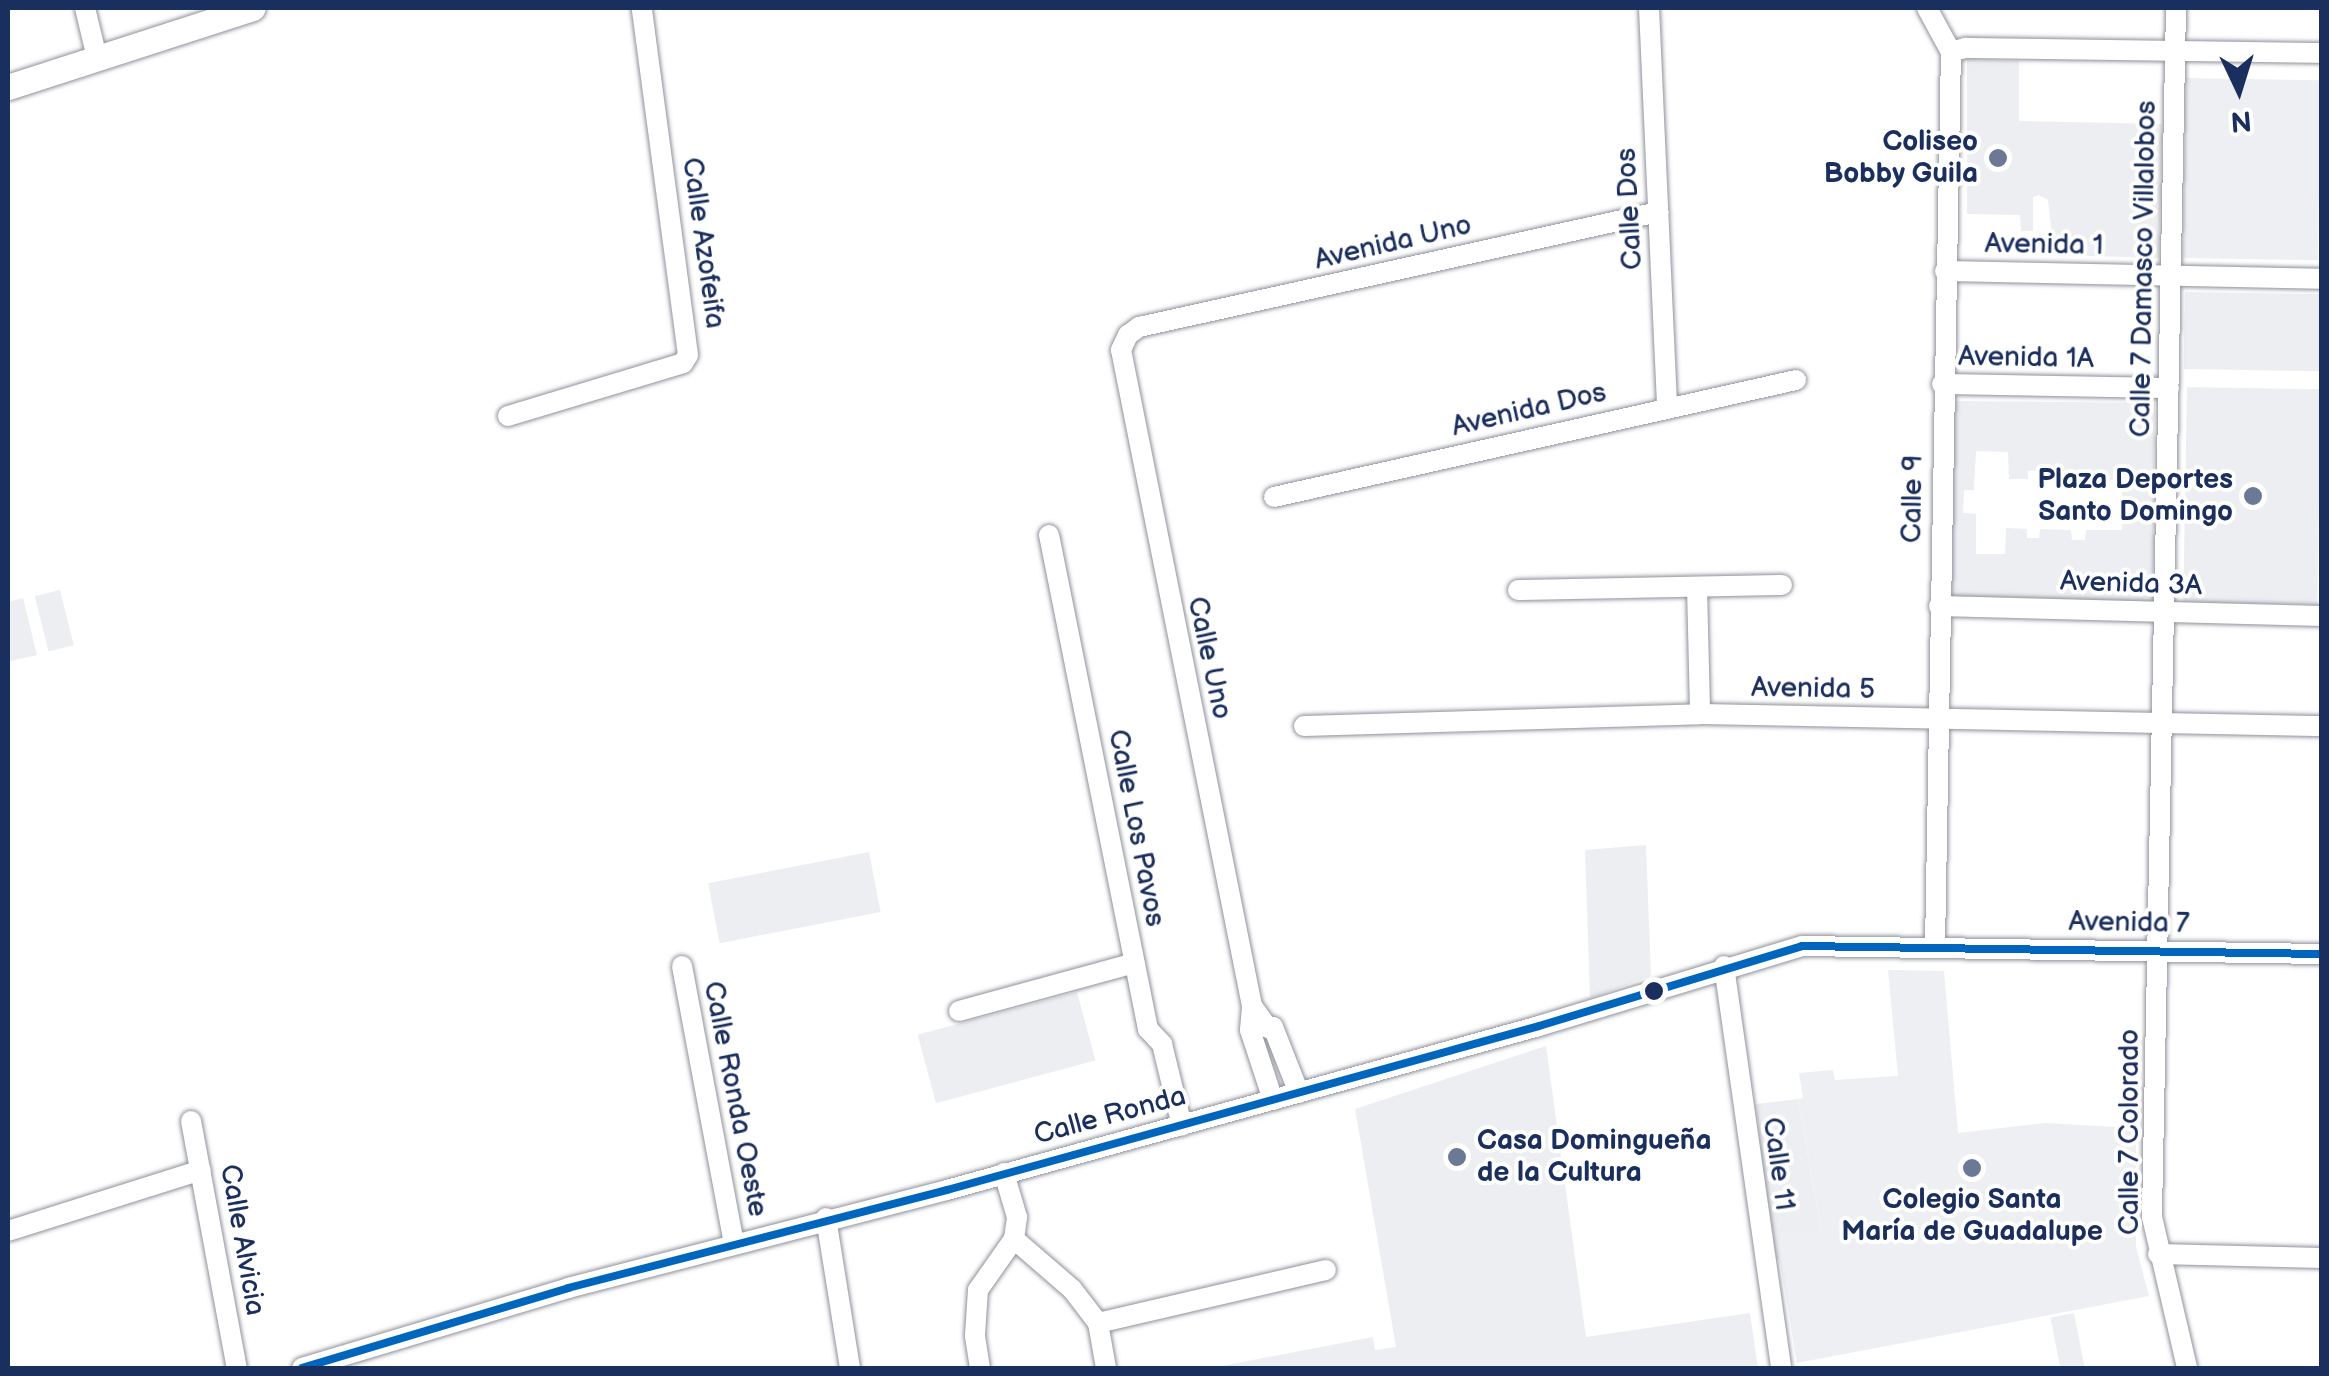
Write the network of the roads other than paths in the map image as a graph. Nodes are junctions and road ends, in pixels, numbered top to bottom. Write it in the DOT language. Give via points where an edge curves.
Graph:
graph roads {
  1 [pos="86,8"];
  2 [pos="252,8"];
  3 [pos="642,8"];
  4 [pos="1649,8"];
  5 [pos="1927,8"];
  6 [pos="2176,8"];
  7 [pos="2175,50"];
  8 [pos="1952,52"];
  9 [pos="2322,52"];
  10 [pos="97,58"];
  11 [pos="8,87"];
  12 [pos="1658,212"];
  13 [pos="1945,270"];
  14 [pos="2170,276"];
  15 [pos="2322,279"];
  16 [pos="1140,327"];
  17 [pos="1796,380"];
  18 [pos="1942,384"];
  19 [pos="2169,388"];
  20 [pos="1667,407"];
  21 [pos="508,416"];
  22 [pos="1274,497"];
  23 [pos="1050,534"];
  24 [pos="1782,585"];
  25 [pos="1697,587"];
  26 [pos="1518,590"];
  27 [pos="1940,606"];
  28 [pos="2164,612"];
  29 [pos="2322,616"];
  30 [pos="1700,714"];
  31 [pos="1938,718"];
  32 [pos="2165,724"];
  33 [pos="1304,726"];
  34 [pos="2322,726"];
  35 [pos="1935,947"];
  36 [pos="2160,952"];
  37 [pos="2322,954"];
  38 [pos="1135,963"];
  39 [pos="682,966"];
  40 [pos="1724,966"];
  41 [pos="1252,1006"];
  42 [pos="959,1012"];
  43 [pos="1299,1092"];
  44 [pos="1273,1100"];
  45 [pos="191,1121"];
  46 [pos="1182,1126"];
  47 [pos="202,1170"];
  48 [pos="1004,1173"];
  49 [pos="826,1218"];
  50 [pos="8,1230"];
  51 [pos="1014,1239"];
  52 [pos="734,1243"];
  53 [pos="2158,1254"];
  54 [pos="2322,1258"];
  55 [pos="1326,1270"];
  56 [pos="1098,1323"];
  57 [pos="237,1368"];
  58 [pos="302,1368"];
  59 [pos="850,1368"];
  60 [pos="980,1368"];
  61 [pos="1106,1368"];
  62 [pos="1780,1368"];
  63 [pos="2187,1368"];
  1 -- 10 [label="street"];
  2 -- 10 [label="main road"];
  3 -- 21 [label="street, Calle Azofeifa" via="688,355 682,363"];
  4 -- 12 [label="street, Calle Dos"];
  5 -- 8 [label="street"];
  6 -- 7 [label="street, Calle 7 Damasco Villalobos"];
  7 -- 8 [label="street"];
  7 -- 9 [label="street"];
  7 -- 14 [label="street, Calle 7 Damasco Villalobos"];
  8 -- 13 [label="street, Calle 9"];
  10 -- 11 [label="main road"];
  12 -- 16 [label="street, Avenida Uno"];
  12 -- 20 [label="street, Calle Dos"];
  13 -- 14 [label="street, Avenida 1"];
  13 -- 18 [label="street, Calle 9"];
  14 -- 15 [label="street, Avenida 1"];
  14 -- 19 [label="street, Calle 7 Damasco Villalobos"];
  16 -- 41 [label="street, Calle Uno" via="1128,335 1120,362"];
  17 -- 20 [label="street, Avenida Dos"];
  18 -- 19 [label="street, Avenida 1A"];
  18 -- 27 [label="street, Calle 9"];
  19 -- 28 [label="street, Calle 7 Damasco Villalobos"];
  20 -- 22 [label="street, Avenida Dos"];
  23 -- 38 [label="street, Calle Los Pavos"];
  24 -- 25 [label="street"];
  25 -- 26 [label="street"];
  25 -- 30 [label="street"];
  27 -- 28 [label="street, Avenida 3A"];
  27 -- 31 [label="street, Calle 9"];
  28 -- 29 [label="street, Avenida 3A"];
  28 -- 32 [label="street, Calle 7 Damasco Villalobos"];
  30 -- 31 [label="street, Avenida 5"];
  30 -- 33 [label="street, Avenida 5"];
  31 -- 32 [label="street, Avenida 5"];
  31 -- 35 [label="street, Calle 9"];
  32 -- 34 [label="street, Avenida 5"];
  32 -- 36 [label="street, Calle 7 Damasco Villalobos"];
  35 -- 36 [label="street, Avenida 7"];
  35 -- 40 [label="street, Calle Ronda" via="1802,946"];
  36 -- 37 [label="street, Avenida 7"];
  36 -- 53 [label="street, Calle 7 Colorado" via="2151,1180"];
  38 -- 42 [label="street"];
  38 -- 46 [label="street, Calle Los Pavos" via="1148,1030 1162,1044"];
  39 -- 52 [label="street, Calle Ronda Oeste"];
  40 -- 43 [label="street, Calle Ronda"];
  40 -- 62 [label="street, Calle 11"];
  41 -- 43 [label="street, Calle Uno" via="1273,1027"];
  41 -- 44 [label="street, Calle Uno" via="1250,1030"];
  43 -- 44 [label="street, Calle Ronda"];
  44 -- 46 [label="street, Calle Ronda"];
  45 -- 47 [label="street, Calle Alvicia"];
  46 -- 48 [label="street, Calle Ronda"];
  47 -- 50 [label="street"];
  47 -- 57 [label="street, Calle Alvicia"];
  48 -- 49 [label="street, Calle Ronda"];
  48 -- 51 [label="street" via="1017,1217"];
  49 -- 52 [label="street, Calle Ronda"];
  49 -- 59 [label="street"];
  51 -- 56 [label="street" via="1072,1289"];
  51 -- 60 [label="street" via="978,1290"];
  52 -- 58 [label="street, Calle Ronda"];
  53 -- 54 [label="street"];
  53 -- 63 [label="street, Calle 7 Colorado"];
  55 -- 56 [label="street"];
  56 -- 61 [label="street"];
}
